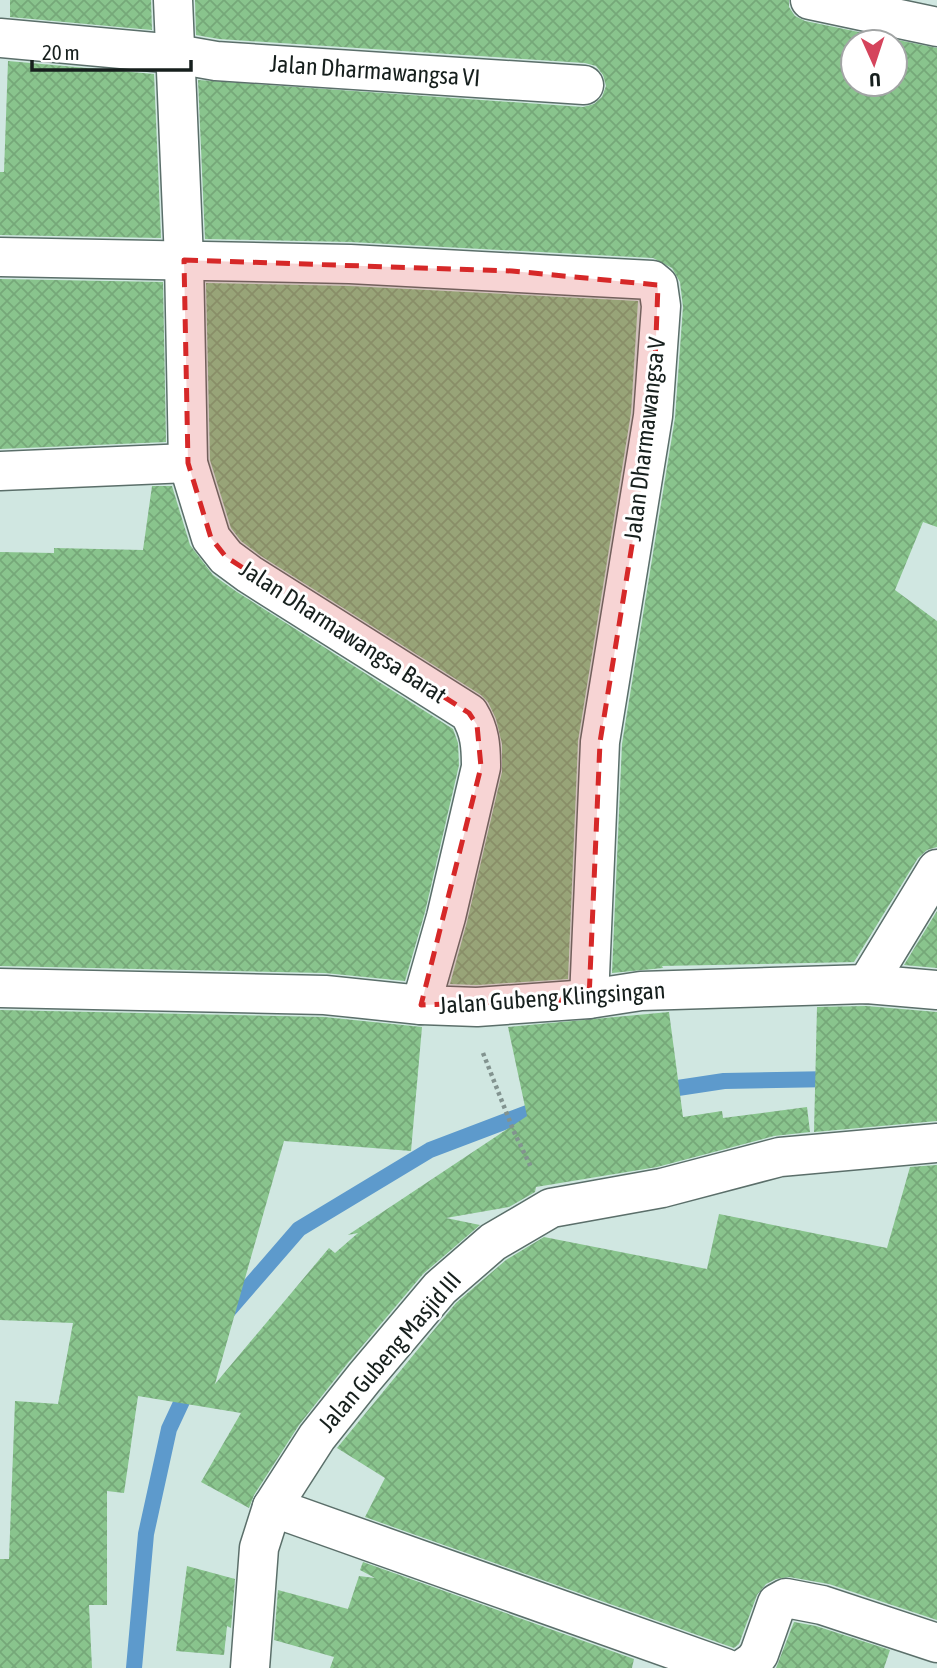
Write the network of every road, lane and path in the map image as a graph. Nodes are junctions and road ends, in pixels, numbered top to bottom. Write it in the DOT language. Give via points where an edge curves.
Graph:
graph roads {
  1 [pos="173,0"];
  2 [pos="810,0"];
  3 [pos="937,27"];
  4 [pos="0,38"];
  5 [pos="176,54"];
  6 [pos="584,85"];
  7 [pos="0,257"];
  8 [pos="184,260"];
  9 [pos="188,463"];
  10 [pos="0,471"];
  11 [pos="937,869"];
  12 [pos="867,984"];
  13 [pos="0,988"];
  14 [pos="937,990"];
  15 [pos="589,999"];
  16 [pos="421,1005"];
  17 [pos="483,1059"];
  18 [pos="514,1132"];
  19 [pos="937,1143"];
  20 [pos="272,1507"];
  21 [pos="937,1643"];
  22 [pos="250,1668"];
  23 [pos="725,1668"];
  24 [pos="744,1668"];
  1 -- 5 [label="street, Jalan Dharmawangsa Barat"];
  2 -- 3 [label="street"];
  4 -- 5 [label="street, Jalan Dharmawangsa VI"];
  5 -- 6 [label="street, Jalan Dharmawangsa VI" via="216,61"];
  5 -- 8 [label="street, Jalan Dharmawangsa Barat"];
  7 -- 8 [label="street, Jalan Dharmawangsa V"];
  8 -- 9 [label="street, Jalan Dharmawangsa Barat"];
  8 -- 15 [label="street, Jalan Dharmawangsa V" via="512,271 658,285 661,306 653,416 600,742"];
  9 -- 10 [label="street"];
  9 -- 16 [label="street, Jalan Dharmawangsa Barat" via="211,538 226,557 469,713 477,725 481,767"];
  11 -- 12 [label="street"];
  12 -- 14 [label="street, Jalan Gubeng Klingsingan"];
  12 -- 15 [label="street, Jalan Gubeng Klingsingan" via="641,991"];
  13 -- 16 [label="street, Jalan Gubeng Klingsingan" via="325,995"];
  15 -- 16 [label="street, Jalan Gubeng Klingsingan" via="477,1007"];
  17 -- 18 [label="path"];
  19 -- 20 [label="street, Jalan Gubeng Masjid III" via="780,1157 662,1188 551,1208 493,1242 440,1288 317,1437"];
  20 -- 22 [label="street, Jalan Gubeng Masjid III" via="259,1548"];
  20 -- 23 [label="street"];
  21 -- 24 [label="street" via="822,1605 786,1598 777,1603 759,1654"];
}
